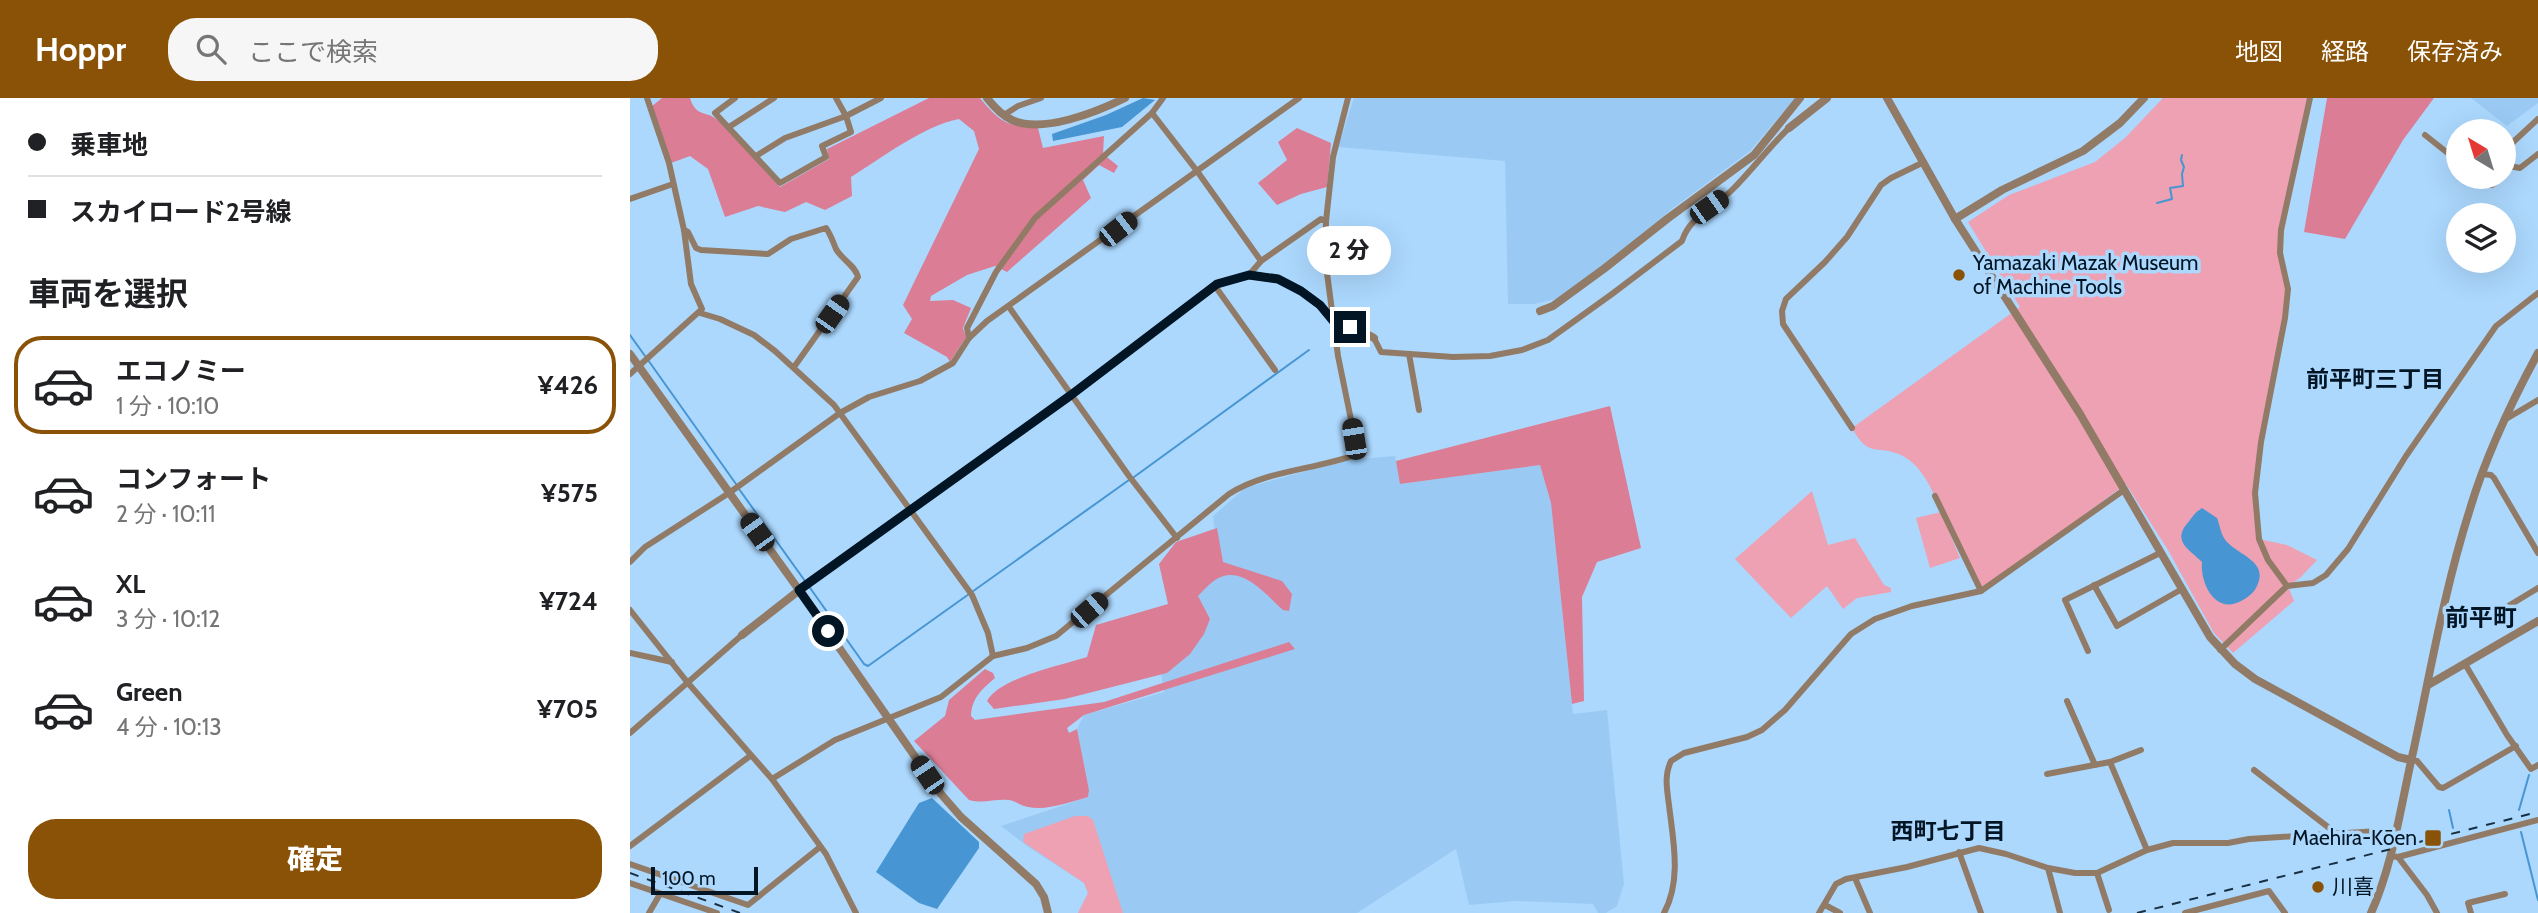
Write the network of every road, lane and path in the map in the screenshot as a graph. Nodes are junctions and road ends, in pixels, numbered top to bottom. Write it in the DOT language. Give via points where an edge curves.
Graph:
graph roads {
  1 [pos="647,98"];
  2 [pos="735,98"];
  3 [pos="774,98"];
  4 [pos="836,98"];
  5 [pos="881,98"];
  6 [pos="987,98"];
  7 [pos="1041,98"];
  8 [pos="1125,98"];
  9 [pos="1163,98"];
  10 [pos="1299,98"];
  11 [pos="1348,98"];
  12 [pos="1800,98"];
  13 [pos="1827,98"];
  14 [pos="1887,98"];
  15 [pos="2144,98"];
  16 [pos="2310,98"];
  17 [pos="1152,113"];
  18 [pos="1004,115"];
  19 [pos="846,116"];
  20 [pos="2538,119"];
  21 [pos="729,127"];
  22 [pos="1789,128"];
  23 [pos="2425,135"];
  24 [pos="2516,139"];
  25 [pos="2446,152"];
  26 [pos="2538,155"];
  27 [pos="756,156"];
  28 [pos="1923,162"];
  29 [pos="2516,168"];
  30 [pos="1197,171"];
  31 [pos="673,184"];
  32 [pos="630,200"];
  33 [pos="1955,219"];
  34 [pos="1326,221"];
  35 [pos="684,230"];
  36 [pos="1261,261"];
  37 [pos="1249,275"];
  38 [pos="1215,286"];
  39 [pos="2538,293"];
  40 [pos="1009,307"];
  41 [pos="1540,311"];
  42 [pos="699,313"];
  43 [pos="1334,322"];
  44 [pos="969,338"];
  45 [pos="1374,338"];
  46 [pos="2538,353"];
  47 [pos="630,354"];
  48 [pos="1409,354"];
  49 [pos="645,362"];
  50 [pos="794,367"];
  51 [pos="1275,370"];
  52 [pos="630,374"];
  53 [pos="1071,395"];
  54 [pos="2538,400"];
  55 [pos="1419,410"];
  56 [pos="840,413"];
  57 [pos="2504,420"];
  58 [pos="1852,428"];
  59 [pos="2482,474"];
  60 [pos="735,489"];
  61 [pos="2124,490"];
  62 [pos="1935,496"];
  63 [pos="910,509"];
  64 [pos="1177,538"];
  65 [pos="2160,553"];
  66 [pos="2538,553"];
  67 [pos="630,562"];
  68 [pos="2094,585"];
  69 [pos="805,586"];
  70 [pos="2287,586"];
  71 [pos="2538,588"];
  72 [pos="2182,589"];
  73 [pos="1981,591"];
  74 [pos="630,610"];
  75 [pos="2500,611"];
  76 [pos="2538,621"];
  77 [pos="742,635"];
  78 [pos="2220,650"];
  79 [pos="2088,651"];
  80 [pos="630,653"];
  81 [pos="993,656"];
  82 [pos="672,662"];
  83 [pos="2465,664"];
  84 [pos="688,683"];
  85 [pos="2428,685"];
  86 [pos="2067,701"];
  87 [pos="888,718"];
  88 [pos="630,733"];
  89 [pos="2516,746"];
  90 [pos="2140,750"];
  91 [pos="750,756"];
  92 [pos="2411,760"];
  93 [pos="2110,762"];
  94 [pos="2095,765"];
  95 [pos="2538,765"];
  96 [pos="2254,770"];
  97 [pos="2047,774"];
  98 [pos="772,779"];
  99 [pos="2538,820"];
  100 [pos="2395,830"];
  101 [pos="2337,834"];
  102 [pos="630,846"];
  103 [pos="820,847"];
  104 [pos="2147,850"];
  105 [pos="1959,852"];
  106 [pos="2394,857"];
  107 [pos="630,864"];
  108 [pos="2048,868"];
  109 [pos="2097,873"];
  110 [pos="1855,878"];
  111 [pos="630,883"];
  112 [pos="660,894"];
  113 [pos="2505,894"];
  114 [pos="1825,905"];
  115 [pos="2109,910"];
  116 [pos="2282,912"];
  117 [pos="649,913"];
  118 [pos="717,913"];
  119 [pos="856,913"];
  120 [pos="1048,913"];
  121 [pos="1664,913"];
  122 [pos="1819,913"];
  123 [pos="1840,913"];
  124 [pos="1870,913"];
  125 [pos="1981,913"];
  126 [pos="2060,913"];
  127 [pos="2185,913"];
  128 [pos="2371,913"];
  129 [pos="2437,913"];
  130 [pos="2471,913"];
  1 -- 31 [label="street"];
  2 -- 21 [label="street" via="715,113"];
  3 -- 21 [label="street"];
  4 -- 19 [label="street"];
  5 -- 19 [label="street"];
  6 -- 18 [label="street"];
  7 -- 18 [label="street"];
  8 -- 18 [label="street" via="1046,124"];
  9 -- 17 [label="street"];
  10 -- 30 [label="street"];
  11 -- 34 [label="street" via="1333,157"];
  12 -- 41 [label="street" via="1754,155 1595,276"];
  13 -- 22 [label="street"];
  14 -- 28 [label="street"];
  15 -- 33 [label="street" via="2083,151 2002,190"];
  16 -- 70 [label="street" via="2281,230 2280,253 2288,289 2255,493 2259,539"];
  17 -- 30 [label="street"];
  17 -- 44 [label="street" via="1035,218 996,272 967,328"];
  19 -- 27 [label="street" via="785,138"];
  19 -- 27 [label="street" via="851,132 822,146 826,157 780,183"];
  20 -- 24 [label="street"];
  21 -- 27 [label="street"];
  22 -- 48 [label="street" via="1682,240 1548,340 1490,356"];
  23 -- 25 [label="street"];
  26 -- 29 [label="street"];
  28 -- 33 [label="street"];
  28 -- 58 [label="street" via="1881,185 1832,254 1786,299 1782,312 1783,324"];
  30 -- 36 [label="street"];
  30 -- 40 [label="street"];
  31 -- 32 [label="street"];
  31 -- 35 [label="street"];
  33 -- 61 [label="street" via="2044,354"];
  34 -- 36 [label="street" via="1321,219"];
  34 -- 43 [label="street" via="1325,258"];
  35 -- 42 [label="street" via="691,284 702,309"];
  35 -- 50 [label="street" via="701,250 768,254 791,239 826,228 858,277"];
  36 -- 37 [label="street"];
  37 -- 38 [label="street"];
  37 -- 43 [label="street" via="1278,279 1301,291"];
  38 -- 51 [label="street"];
  38 -- 53 [label="street"];
  39 -- 70 [label="street" via="2496,326 2348,549 2326,575 2313,583"];
  40 -- 44 [label="street"];
  40 -- 53 [label="street"];
  42 -- 49 [label="street"];
  42 -- 50 [label="street" via="754,335"];
  43 -- 45 [label="street"];
  43 -- 64 [label="street" via="1357,454 1245,484"];
  44 -- 56 [label="street" via="953,363 942,370"];
  45 -- 48 [label="street" via="1381,352"];
  46 -- 57 [label="street"];
  47 -- 49 [label="street"];
  48 -- 55 [label="street"];
  49 -- 52 [label="street"];
  49 -- 60 [label="street"];
  50 -- 56 [label="street"];
  53 -- 63 [label="street"];
  53 -- 64 [label="street"];
  54 -- 57 [label="street"];
  56 -- 60 [label="street"];
  56 -- 63 [label="street"];
  57 -- 59 [label="street"];
  59 -- 66 [label="street" via="2494,478"];
  59 -- 85 [label="street" via="2452,569"];
  60 -- 67 [label="street" via="645,547"];
  60 -- 69 [label="street"];
  61 -- 65 [label="street"];
  61 -- 73 [label="street"];
  62 -- 73 [label="street"];
  63 -- 69 [label="street"];
  63 -- 81 [label="street" via="971,593"];
  64 -- 81 [label="street" via="1056,636"];
  65 -- 68 [label="street"];
  65 -- 72 [label="street"];
  68 -- 72 [label="street" via="2117,626"];
  68 -- 79 [label="street" via="2065,602"];
  69 -- 77 [label="street"];
  69 -- 87 [label="street"];
  70 -- 78 [label="street"];
  71 -- 75 [label="street"];
  72 -- 78 [label="street"];
  73 -- 121 [label="street" via="1912,606 1862,625 1762,730 1671,761 1666,780 1675,870"];
  74 -- 82 [label="street"];
  76 -- 83 [label="street"];
  77 -- 84 [label="street"];
  78 -- 92 [label="street" via="2275,690"];
  80 -- 82 [label="street"];
  81 -- 87 [label="street" via="941,697"];
  82 -- 84 [label="street"];
  83 -- 85 [label="street"];
  83 -- 89 [label="street"];
  84 -- 88 [label="street"];
  84 -- 91 [label="street"];
  85 -- 92 [label="street"];
  86 -- 94 [label="street"];
  87 -- 98 [label="street" via="835,740"];
  87 -- 120 [label="street" via="961,817 1036,884"];
  89 -- 92 [label="street" via="2443,788"];
  89 -- 95 [label="street" via="2531,769"];
  90 -- 93 [label="street"];
  91 -- 98 [label="street"];
  91 -- 102 [label="street"];
  92 -- 100 [label="street"];
  93 -- 94 [label="street"];
  93 -- 104 [label="street"];
  94 -- 97 [label="street"];
  96 -- 101 [label="street"];
  98 -- 103 [label="street"];
  99 -- 106 [label="street"];
  100 -- 101 [label="street"];
  100 -- 106 [label="street"];
  101 -- 104 [label="street" via="2173,843"];
  103 -- 107 [label="street" via="748,905"];
  103 -- 119 [label="street"];
  104 -- 109 [label="street"];
  105 -- 108 [label="street" via="1979,849"];
  105 -- 110 [label="street"];
  105 -- 125 [label="street"];
  106 -- 128 [label="street"];
  106 -- 129 [label="street"];
  108 -- 109 [label="street"];
  108 -- 126 [label="street"];
  109 -- 115 [label="street"];
  110 -- 114 [label="street" via="1836,884"];
  110 -- 124 [label="street"];
  111 -- 112 [label="street"];
  112 -- 117 [label="street"];
  112 -- 118 [label="street"];
  113 -- 130 [label="street" via="2468,903"];
  114 -- 122 [label="street"];
  114 -- 123 [label="street"];
  116 -- 127 [label="street" via="2269,891"];
}
